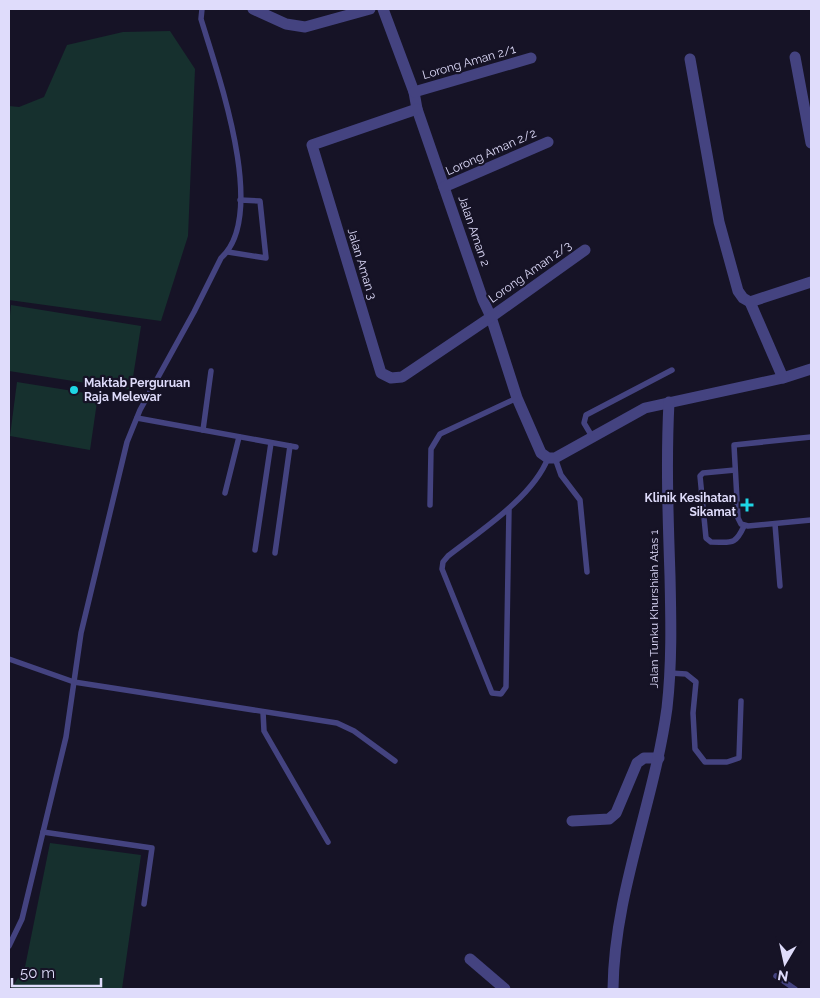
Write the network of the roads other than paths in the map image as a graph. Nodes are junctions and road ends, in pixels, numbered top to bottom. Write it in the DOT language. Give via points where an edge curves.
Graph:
graph roads {
  1 [pos="202,9"];
  2 [pos="253,9"];
  3 [pos="370,9"];
  4 [pos="383,9"];
  5 [pos="795,57"];
  6 [pos="531,58"];
  7 [pos="690,59"];
  8 [pos="414,92"];
  9 [pos="417,109"];
  10 [pos="548,142"];
  11 [pos="811,143"];
  12 [pos="444,187"];
  13 [pos="240,200"];
  14 [pos="585,250"];
  15 [pos="228,252"];
  16 [pos="811,282"];
  17 [pos="750,302"];
  18 [pos="491,317"];
  19 [pos="811,369"];
  20 [pos="672,370"];
  21 [pos="211,371"];
  22 [pos="783,378"];
  23 [pos="517,398"];
  24 [pos="669,402"];
  25 [pos="137,418"];
  26 [pos="203,430"];
  27 [pos="811,436"];
  28 [pos="239,437"];
  29 [pos="593,438"];
  30 [pos="271,443"];
  31 [pos="551,458"];
  32 [pos="735,470"];
  33 [pos="225,493"];
  34 [pos="430,505"];
  35 [pos="509,509"];
  36 [pos="811,520"];
  37 [pos="775,524"];
  38 [pos="744,526"];
  39 [pos="255,550"];
  40 [pos="275,553"];
  41 [pos="587,572"];
  42 [pos="780,586"];
  43 [pos="9,659"];
  44 [pos="670,673"];
  45 [pos="74,682"];
  46 [pos="741,701"];
  47 [pos="262,712"];
  48 [pos="659,758"];
  49 [pos="395,761"];
  50 [pos="572,821"];
  51 [pos="43,832"];
  52 [pos="328,842"];
  53 [pos="144,904"];
  54 [pos="9,946"];
  55 [pos="470,959"];
  56 [pos="776,976"];
  57 [pos="505,989"];
  58 [pos="613,989"];
  59 [pos="794,989"];
  1 -- 13 [label="lane" via="201,19 231,116 238,155"];
  2 -- 3 [label="street" via="286,24 305,27"];
  4 -- 8 [label="street, Jalan Aman 2"];
  5 -- 11 [label="street"];
  6 -- 8 [label="street, Lorong Aman 2/1"];
  7 -- 17 [label="street" via="719,222 738,291"];
  8 -- 9 [label="street, Jalan Aman 2"];
  9 -- 12 [label="street, Jalan Aman 2"];
  9 -- 18 [label="street, Jalan Aman 3" via="312,145 381,373 391,378 402,377"];
  10 -- 12 [label="street, Lorong Aman 2/2"];
  12 -- 18 [label="street, Jalan Aman 2"];
  13 -- 15 [label="lane" via="236,234"];
  13 -- 15 [label="lane" via="260,201 266,258"];
  14 -- 18 [label="street, Lorong Aman 2/3"];
  15 -- 25 [label="lane" via="221,258"];
  16 -- 17 [label="street"];
  17 -- 22 [label="street"];
  18 -- 23 [label="street, Jalan Aman 2"];
  19 -- 22 [label="street"];
  20 -- 29 [label="lane" via="586,415 584,422"];
  21 -- 26 [label="lane"];
  22 -- 24 [label="street"];
  23 -- 31 [label="street, Jalan Aman 2" via="541,452"];
  23 -- 34 [label="lane" via="440,434 431,448"];
  24 -- 29 [label="street" via="645,408"];
  24 -- 44 [label="street, Jalan Tunku Khurshiah Atas 1" via="666,452"];
  25 -- 26 [label="lane"];
  25 -- 45 [label="lane" via="127,442 98,560 81,632"];
  26 -- 28 [label="lane"];
  27 -- 32 [label="lane" via="734,445"];
  28 -- 30 [label="lane"];
  28 -- 33 [label="lane"];
  29 -- 31 [label="street"];
  30 -- 39 [label="lane"];
  30 -- 40 [label="lane" via="293,446"];
  31 -- 35 [label="lane"];
  31 -- 41 [label="lane" via="580,500"];
  32 -- 38 [label="lane" via="738,518"];
  32 -- 38 [label="lane" via="700,476 706,538 711,542 734,541"];
  35 -- 35 [label="lane" via="448,556 442,569 492,693 501,694 506,687"];
  36 -- 37 [label="lane"];
  37 -- 38 [label="lane"];
  37 -- 42 [label="lane"];
  43 -- 45 [label="lane"];
  44 -- 46 [label="lane" via="686,674 696,682 693,714 695,749 705,762 727,762 739,758"];
  44 -- 48 [label="street, Jalan Tunku Khurshiah Atas 1"];
  45 -- 47 [label="lane"];
  45 -- 51 [label="lane" via="66,736"];
  47 -- 49 [label="lane" via="337,724 354,731"];
  47 -- 52 [label="lane" via="264,731"];
  48 -- 50 [label="street" via="644,758 637,763 614,817"];
  48 -- 58 [label="street, Jalan Tunku Khurshiah Atas 1" via="618,928"];
  51 -- 53 [label="lane" via="152,848"];
  51 -- 54 [label="lane" via="22,919"];
  55 -- 57 [label="street"];
  56 -- 59 [label="lane"];
}
